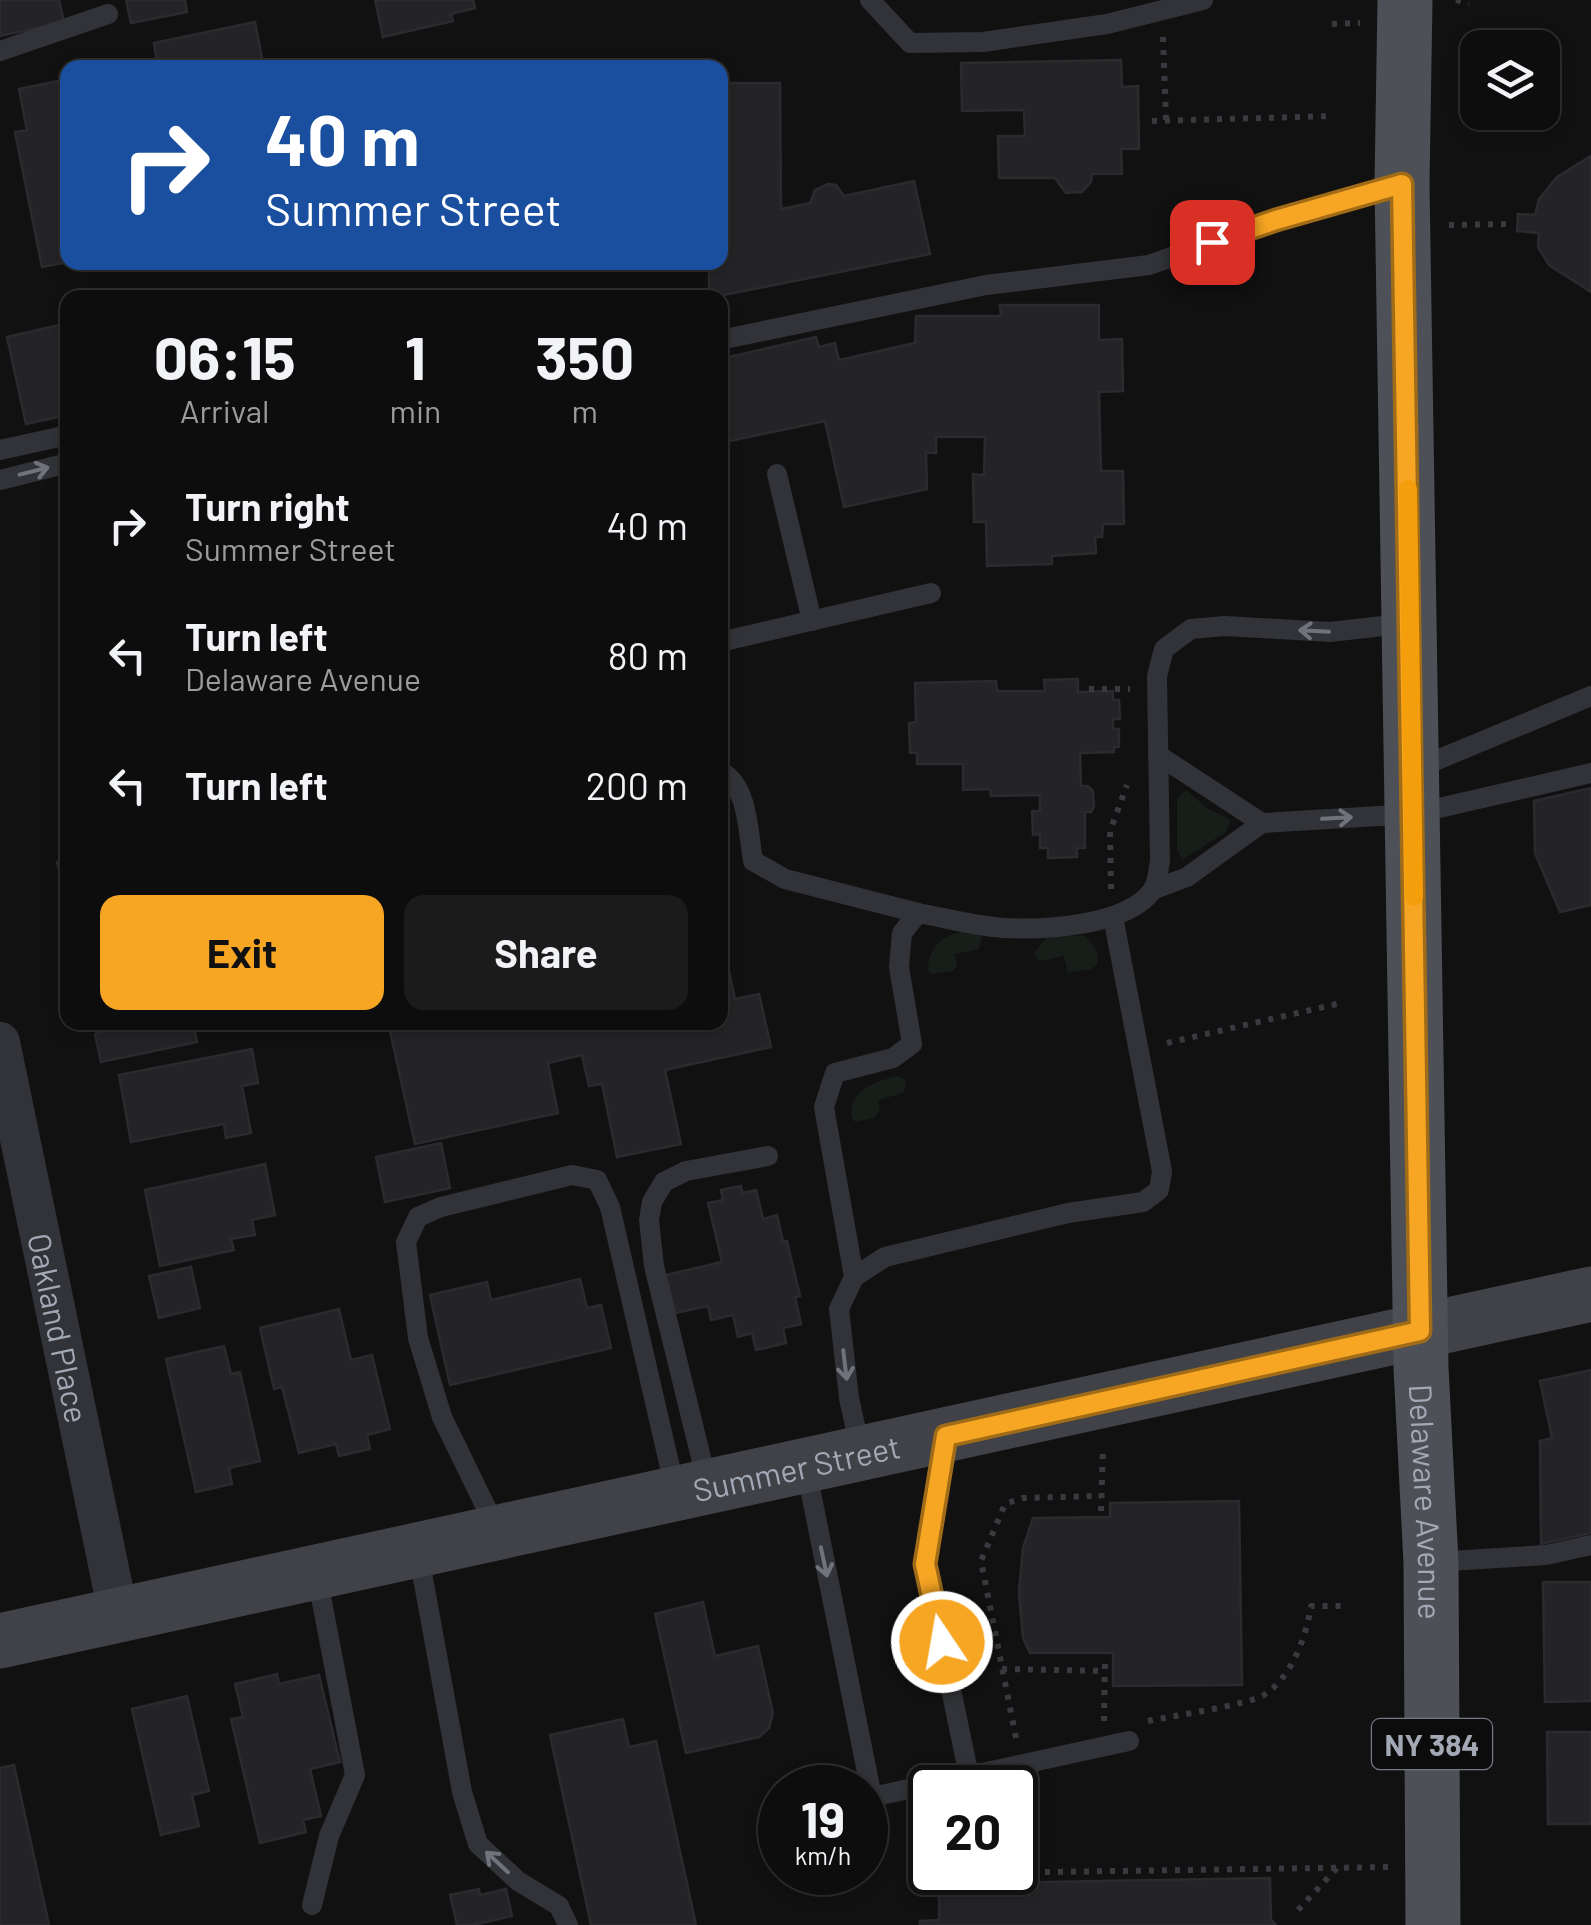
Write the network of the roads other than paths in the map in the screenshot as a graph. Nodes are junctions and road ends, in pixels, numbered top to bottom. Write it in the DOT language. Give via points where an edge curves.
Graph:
graph roads {
  1 [pos="870,0"];
  2 [pos="1203,0"];
  3 [pos="1383,12"];
  4 [pos="108,14"];
  5 [pos="0,51"];
  6 [pos="1402,184"];
  7 [pos="728,338"];
  8 [pos="60,437"];
  9 [pos="0,450"];
  10 [pos="60,464"];
  11 [pos="778,474"];
  12 [pos="0,480"];
  13 [pos="931,593"];
  14 [pos="812,621"];
  15 [pos="1411,623"];
  16 [pos="728,640"];
  17 [pos="1591,696"];
  18 [pos="1158,755"];
  19 [pos="1591,773"];
  20 [pos="728,777"];
  21 [pos="1412,792"];
  22 [pos="1262,823"];
  23 [pos="1154,889"];
  24 [pos="918,913"];
  25 [pos="1113,917"];
  26 [pos="0,1042"];
  27 [pos="768,1156"];
  28 [pos="854,1277"];
  29 [pos="1591,1294"];
  30 [pos="1420,1331"];
  31 [pos="946,1436"];
  32 [pos="862,1455"];
  33 [pos="806,1466"];
  34 [pos="692,1492"];
  35 [pos="498,1534"];
  36 [pos="1591,1545"];
  37 [pos="418,1551"];
  38 [pos="1431,1563"];
  39 [pos="317,1574"];
  40 [pos="119,1617"];
  41 [pos="0,1641"];
  42 [pos="1134,1732"];
  43 [pos="967,1765"];
  44 [pos="1010,1765"];
  45 [pos="908,1790"];
  46 [pos="312,1905"];
  47 [pos="568,1925"];
  48 [pos="1432,1925"];
  1 -- 2 [label="lane" via="910,43 1072,30"];
  3 -- 6 [label="main road, Delaware Avenue / NY 384"];
  4 -- 5 [label="lane"];
  6 -- 7 [label="lane" via="1149,265 986,285"];
  6 -- 15 [label="main road, Delaware Avenue / NY 384"];
  8 -- 9 [label="lane"];
  12 -- 10 [label="lane, one-way"];
  11 -- 14 [label="lane"];
  13 -- 14 [label="lane"];
  14 -- 16 [label="lane"];
  15 -- 18 [label="lane, one-way" via="1330,632 1191,629 1164,649 1157,676"];
  15 -- 21 [label="main road, Delaware Avenue / NY 384"];
  17 -- 21 [label="lane"];
  18 -- 22 [label="lane"];
  18 -- 23 [label="lane" via="1160,860"];
  19 -- 21 [label="lane"];
  20 -- 24 [label="lane" via="740,792 753,861 786,879"];
  22 -- 21 [label="lane, one-way"];
  21 -- 30 [label="main road, Delaware Avenue / NY 384"];
  22 -- 23 [label="lane" via="1188,877"];
  23 -- 25 [label="lane"];
  24 -- 25 [label="lane" via="1003,928"];
  24 -- 28 [label="lane" via="902,933 898,967 912,1044 893,1058 835,1073 824,1106"];
  25 -- 28 [label="lane" via="1162,1171 1159,1190 1143,1202 1068,1212 885,1257"];
  26 -- 40 [label="street, Oakland Place"];
  27 -- 34 [label="lane" via="686,1171 664,1182 652,1202 654,1266"];
  28 -- 32 [label="lane, one-way" via="839,1310"];
  29 -- 30 [label="street, Summer Street"];
  30 -- 31 [label="street, Summer Street"];
  30 -- 38 [label="main road, Delaware Avenue / NY 384"];
  31 -- 32 [label="street, Summer Street"];
  31 -- 43 [label="lane" via="925,1564"];
  32 -- 33 [label="street, Summer Street"];
  33 -- 34 [label="street, Summer Street"];
  33 -- 45 [label="lane, one-way" via="872,1798"];
  34 -- 35 [label="street, Summer Street"];
  34 -- 35 [label="lane" via="610,1206 597,1180 572,1174 429,1212 418,1217 406,1242 430,1384"];
  35 -- 37 [label="street, Summer Street"];
  36 -- 38 [label="lane"];
  37 -- 39 [label="street, Summer Street"];
  47 -- 37 [label="lane, one-way" via="559,1906 518,1881 478,1844 462,1792"];
  38 -- 48 [label="main road, Delaware Avenue / NY 384"];
  39 -- 40 [label="street, Summer Street"];
  39 -- 46 [label="lane" via="355,1775"];
  40 -- 41 [label="street, Summer Street"];
  42 -- 44 [label="lane"];
}
